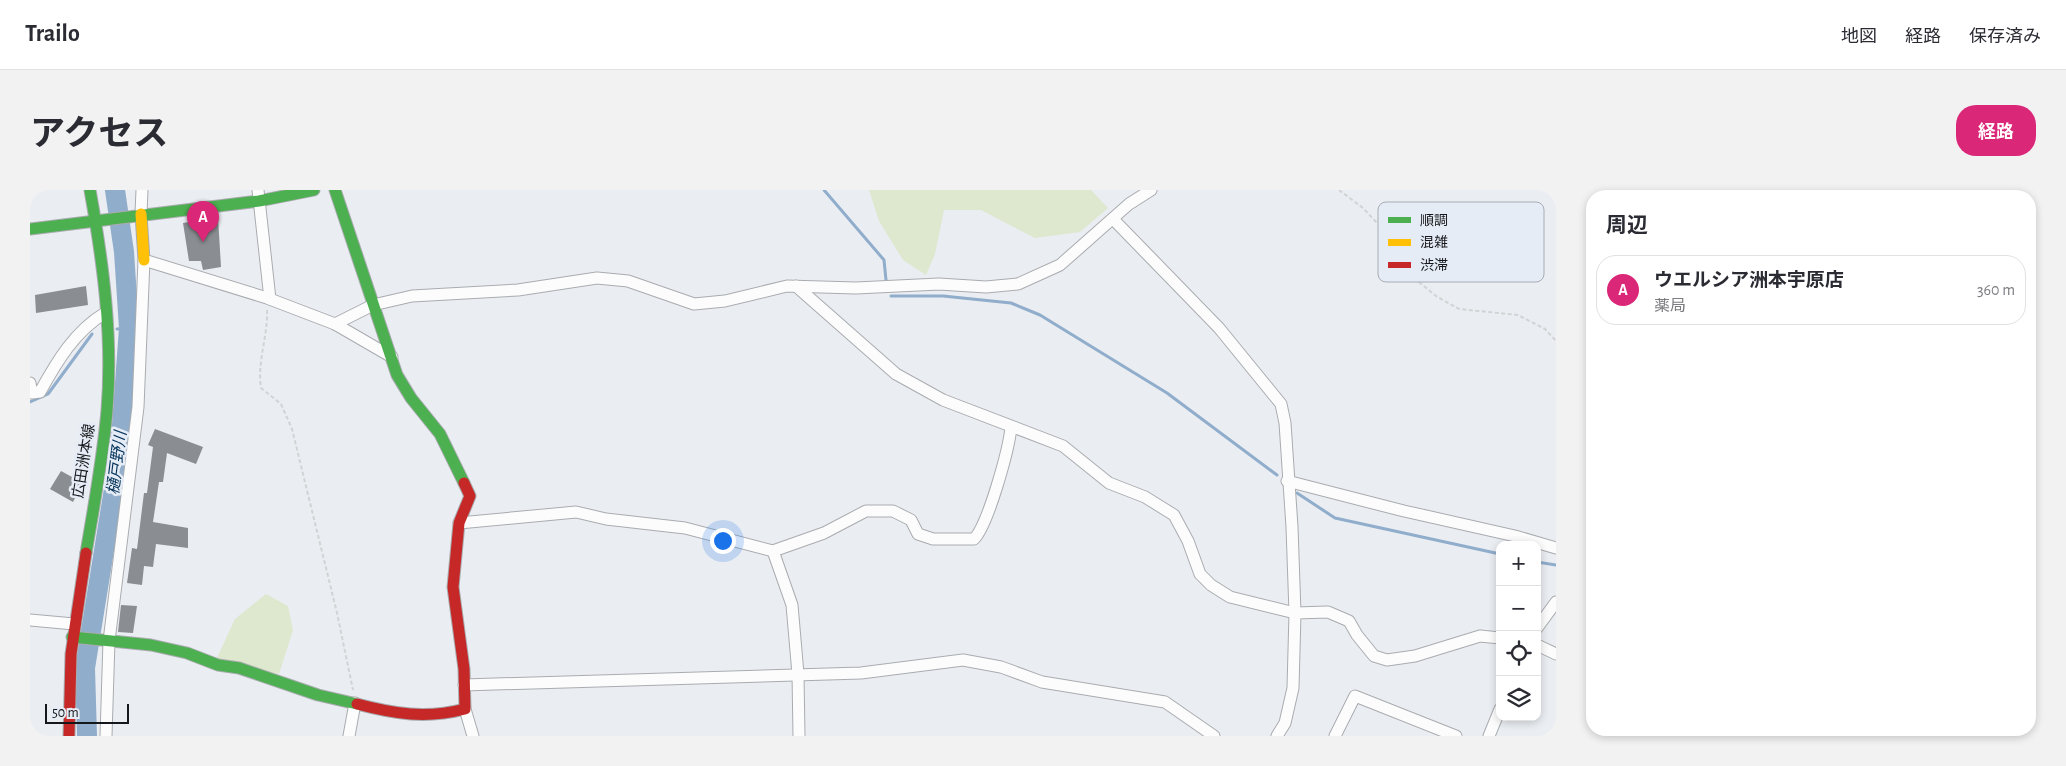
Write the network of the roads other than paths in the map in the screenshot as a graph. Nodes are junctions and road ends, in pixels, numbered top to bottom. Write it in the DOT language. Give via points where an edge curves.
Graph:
graph roads {
  1 [pos="90,190"];
  2 [pos="142,190"];
  3 [pos="314,190"];
  4 [pos="335,190"];
  5 [pos="1151,190"];
  6 [pos="259,196"];
  7 [pos="141,214"];
  8 [pos="1113,220"];
  9 [pos="96,221"];
  10 [pos="30,229"];
  11 [pos="144,260"];
  12 [pos="796,286"];
  13 [pos="268,298"];
  14 [pos="373,305"];
  15 [pos="105,313"];
  16 [pos="334,324"];
  17 [pos="392,357"];
  18 [pos="30,383"];
  19 [pos="1011,428"];
  20 [pos="1287,481"];
  21 [pos="459,523"];
  22 [pos="1556,548"];
  23 [pos="772,551"];
  24 [pos="1556,602"];
  25 [pos="1295,613"];
  26 [pos="30,620"];
  27 [pos="1541,623"];
  28 [pos="74,624"];
  29 [pos="76,638"];
  30 [pos="1496,638"];
  31 [pos="109,641"];
  32 [pos="1541,647"];
  33 [pos="1556,654"];
  34 [pos="798,674"];
  35 [pos="464,685"];
  36 [pos="355,703"];
  37 [pos="465,709"];
  38 [pos="1496,719"];
  39 [pos="69,736"];
  40 [pos="106,736"];
  41 [pos="349,736"];
  42 [pos="473,736"];
  43 [pos="799,736"];
  44 [pos="1214,736"];
  45 [pos="1277,736"];
  46 [pos="1335,736"];
  47 [pos="1456,736"];
  48 [pos="1489,736"];
  1 -- 9 [label="street, 広田洲本線"];
  2 -- 7 [label="street"];
  3 -- 6 [label="street"];
  4 -- 14 [label="street"];
  5 -- 8 [label="street" via="1129,204"];
  6 -- 7 [label="street"];
  6 -- 13 [label="street"];
  7 -- 9 [label="street"];
  7 -- 11 [label="street"];
  8 -- 12 [label="street" via="1060,265 1018,284 986,287 939,284 856,288"];
  8 -- 20 [label="street" via="1219,328 1281,404"];
  9 -- 10 [label="street"];
  9 -- 15 [label="street, 広田洲本線"];
  11 -- 13 [label="street"];
  11 -- 31 [label="street" via="138,407"];
  12 -- 14 [label="street" via="694,304 628,281 597,278 518,290 412,296"];
  12 -- 19 [label="street" via="896,374 943,400"];
  13 -- 16 [label="street"];
  14 -- 16 [label="street"];
  14 -- 17 [label="street"];
  15 -- 18 [label="street" via="74,339 40,392 32,393"];
  15 -- 28 [label="street, 広田洲本線" via="107,408"];
  16 -- 17 [label="street"];
  17 -- 21 [label="street" via="396,375 440,434 470,496"];
  19 -- 23 [label="street" via="1010,443 990,509 981,532 974,539 933,539 918,534 911,520 893,511 866,511 824,533"];
  19 -- 25 [label="street" via="1063,446 1109,483 1145,497 1174,514 1200,574 1211,585 1230,597"];
  20 -- 22 [label="street"];
  20 -- 25 [label="street"];
  21 -- 23 [label="street" via="576,512 606,519 685,528"];
  21 -- 35 [label="street" via="453,587"];
  23 -- 34 [label="street" via="792,605"];
  24 -- 27 [label="street"];
  25 -- 30 [label="street" via="1328,612 1349,621 1374,656 1387,660 1415,656 1480,636"];
  25 -- 45 [label="street" via="1293,688 1285,723"];
  26 -- 28 [label="street"];
  28 -- 29 [label="street, 広田洲本線"];
  29 -- 31 [label="street"];
  29 -- 39 [label="street, 広田洲本線" via="67,702"];
  31 -- 36 [label="street" via="187,653 318,695"];
  31 -- 40 [label="street"];
  32 -- 33 [label="street"];
  34 -- 35 [label="street"];
  34 -- 43 [label="street"];
  34 -- 44 [label="street" via="861,673 963,660 1002,667 1042,682 1165,702"];
  35 -- 37 [label="street"];
  36 -- 37 [label="street" via="396,714 442,715"];
  36 -- 41 [label="street"];
  37 -- 42 [label="street"];
  38 -- 48 [label="street"];
  46 -- 47 [label="street" via="1355,696"];
}
